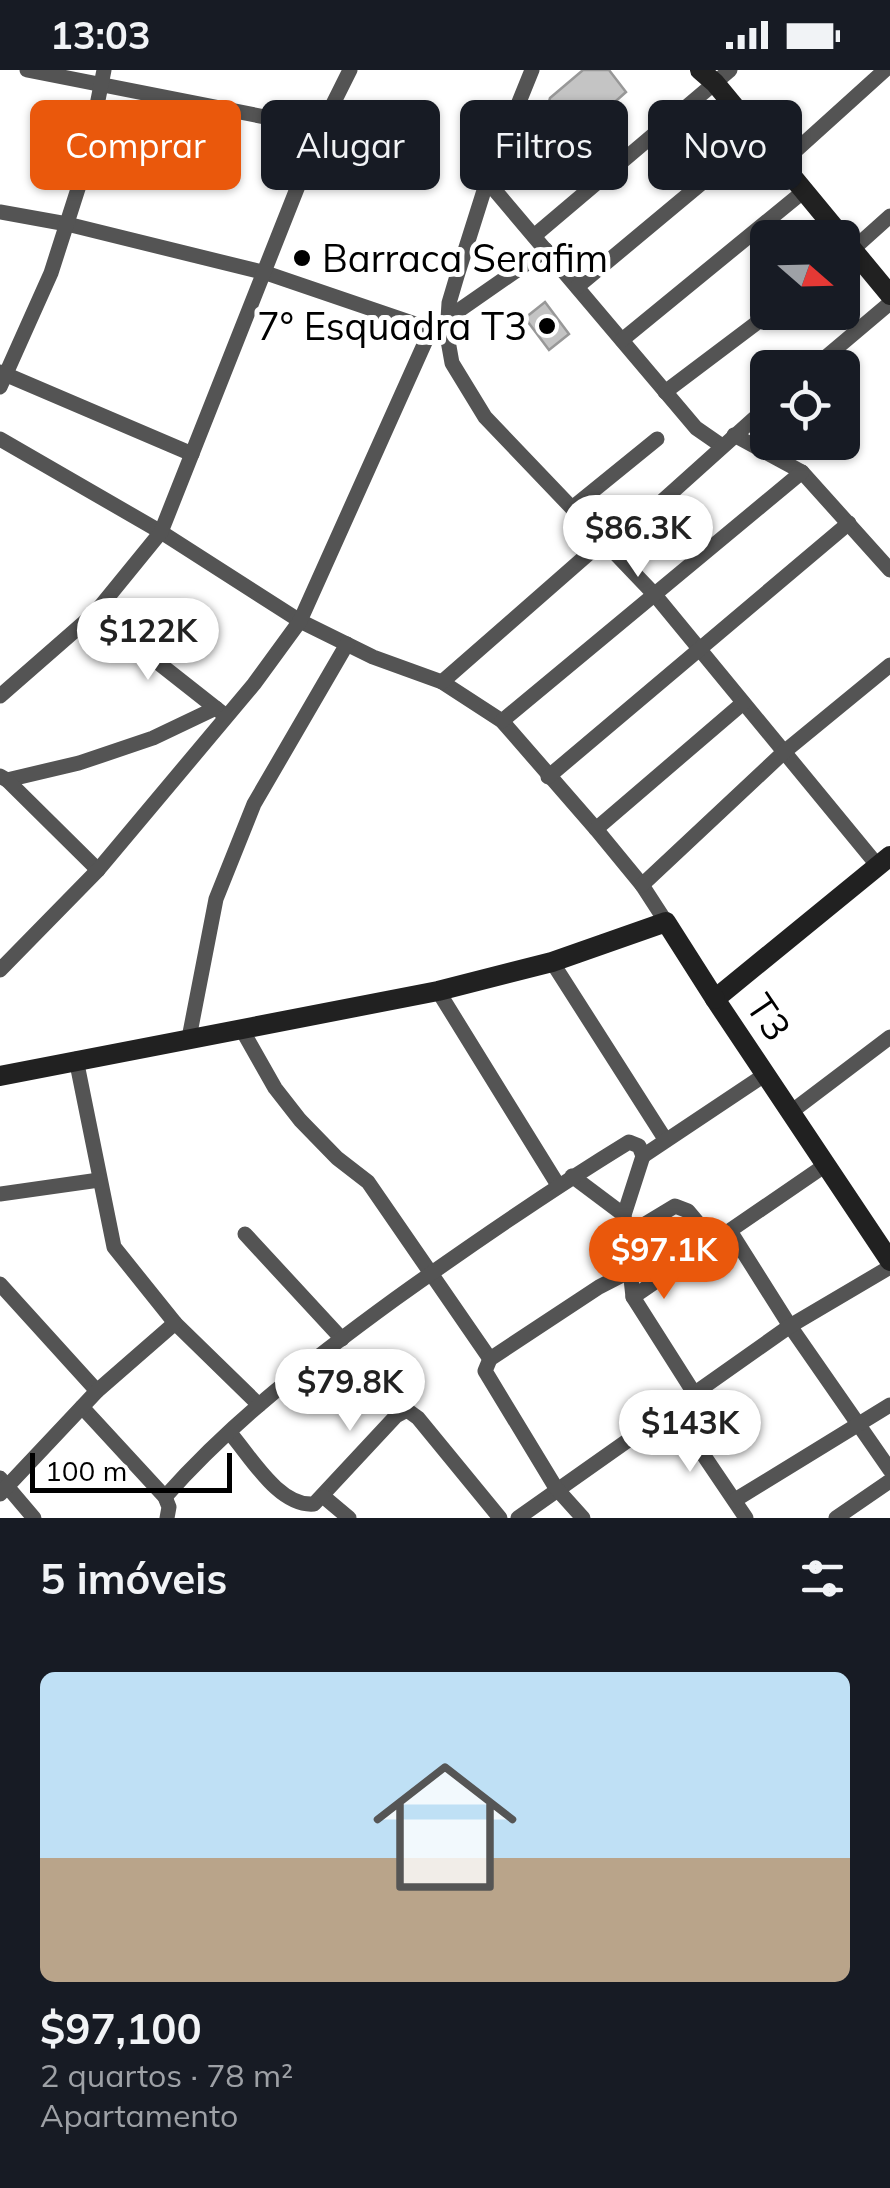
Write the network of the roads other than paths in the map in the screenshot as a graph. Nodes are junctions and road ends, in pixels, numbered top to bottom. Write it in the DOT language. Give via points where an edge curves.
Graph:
graph roads {
  1 [pos="27,70"];
  2 [pos="350,70"];
  3 [pos="532,70"];
  4 [pos="886,70"];
  5 [pos="715,74"];
  6 [pos="102,77"];
  7 [pos="335,100"];
  8 [pos="520,100"];
  9 [pos="733,100"];
  10 [pos="261,114"];
  11 [pos="802,145"];
  12 [pos="802,188"];
  13 [pos="297,190"];
  14 [pos="484,190"];
  15 [pos="495,190"];
  16 [pos="693,190"];
  17 [pos="804,191"];
  18 [pos="0,212"];
  19 [pos="890,216"];
  20 [pos="824,220"];
  21 [pos="67,224"];
  22 [pos="534,236"];
  23 [pos="860,243"];
  24 [pos="546,250"];
  25 [pos="860,267"];
  26 [pos="266,273"];
  27 [pos="577,288"];
  28 [pos="890,299"];
  29 [pos="448,326"];
  30 [pos="750,327"];
  31 [pos="430,329"];
  32 [pos="622,340"];
  33 [pos="833,350"];
  34 [pos="2,377"];
  35 [pos="665,392"];
  36 [pos="750,421"];
  37 [pos="0,439"];
  38 [pos="656,439"];
  39 [pos="728,440"];
  40 [pos="192,454"];
  41 [pos="802,472"];
  42 [pos="572,508"];
  43 [pos="850,523"];
  44 [pos="161,532"];
  45 [pos="606,544"];
  46 [pos="890,570"];
  47 [pos="654,595"];
  48 [pos="95,614"];
  49 [pos="300,621"];
  50 [pos="347,644"];
  51 [pos="700,650"];
  52 [pos="890,665"];
  53 [pos="442,682"];
  54 [pos="0,696"];
  55 [pos="743,703"];
  56 [pos="222,712"];
  57 [pos="502,721"];
  58 [pos="784,752"];
  59 [pos="548,777"];
  60 [pos="4,778"];
  61 [pos="596,829"];
  62 [pos="884,861"];
  63 [pos="98,870"];
  64 [pos="642,885"];
  65 [pos="666,922"];
  66 [pos="552,962"];
  67 [pos="0,970"];
  68 [pos="438,991"];
  69 [pos="716,1000"];
  70 [pos="241,1028"];
  71 [pos="190,1038"];
  72 [pos="890,1038"];
  73 [pos="76,1059"];
  74 [pos="766,1074"];
  75 [pos="0,1076"];
  76 [pos="791,1112"];
  77 [pos="665,1139"];
  78 [pos="643,1156"];
  79 [pos="827,1164"];
  80 [pos="99,1180"];
  81 [pos="565,1180"];
  82 [pos="0,1194"];
  83 [pos="624,1215"];
  84 [pos="730,1231"];
  85 [pos="882,1232"];
  86 [pos="245,1234"];
  87 [pos="626,1235"];
  88 [pos="714,1242"];
  89 [pos="890,1264"];
  90 [pos="630,1271"];
  91 [pos="431,1273"];
  92 [pos="0,1284"];
  93 [pos="634,1297"];
  94 [pos="175,1323"];
  95 [pos="790,1326"];
  96 [pos="342,1339"];
  97 [pos="490,1358"];
  98 [pos="97,1391"];
  99 [pos="694,1393"];
  100 [pos="890,1404"];
  101 [pos="259,1406"];
  102 [pos="82,1407"];
  103 [pos="671,1407"];
  104 [pos="859,1425"];
  105 [pos="230,1433"];
  106 [pos="890,1470"];
  107 [pos="890,1481"];
  108 [pos="3,1486"];
  109 [pos="556,1488"];
  110 [pos="165,1497"];
  111 [pos="324,1497"];
  112 [pos="735,1500"];
  113 [pos="345,1517"];
  114 [pos="34,1518"];
  115 [pos="167,1518"];
  116 [pos="500,1518"];
  117 [pos="518,1518"];
  118 [pos="582,1518"];
  119 [pos="746,1518"];
  120 [pos="836,1518"];
  1 -- 6 [label="street"];
  2 -- 7 [label="street"];
  3 -- 8 [label="street"];
  4 -- 11 [label="street"];
  5 -- 9 [label="street"];
  5 -- 22 [label="street"];
  6 -- 10 [label="street"];
  6 -- 21 [label="street"];
  12 -- 17 [label="street"];
  13 -- 26 [label="street"];
  14 -- 29 [label="street" via="456,276"];
  15 -- 22 [label="street"];
  16 -- 27 [label="street"];
  17 -- 20 [label="street"];
  17 -- 32 [label="street"];
  18 -- 21 [label="street"];
  19 -- 23 [label="street"];
  21 -- 26 [label="street"];
  21 -- 34 [label="street"];
  22 -- 24 [label="street"];
  24 -- 27 [label="street"];
  24 -- 29 [label="street"];
  25 -- 28 [label="street"];
  26 -- 31 [label="street"];
  26 -- 40 [label="street"];
  27 -- 32 [label="street"];
  28 -- 33 [label="street"];
  29 -- 31 [label="street"];
  29 -- 42 [label="street" via="452,363 485,417"];
  30 -- 35 [label="street"];
  31 -- 49 [label="street"];
  32 -- 35 [label="street"];
  34 -- 40 [label="street"];
  35 -- 39 [label="street" via="696,428"];
  36 -- 39 [label="street"];
  37 -- 44 [label="street"];
  38 -- 42 [label="street"];
  39 -- 41 [label="street"];
  39 -- 45 [label="street"];
  40 -- 44 [label="street"];
  41 -- 43 [label="street"];
  41 -- 47 [label="street"];
  42 -- 45 [label="street"];
  43 -- 46 [label="street"];
  43 -- 51 [label="street"];
  44 -- 48 [label="street"];
  44 -- 49 [label="street"];
  45 -- 47 [label="street"];
  45 -- 53 [label="street"];
  47 -- 51 [label="street"];
  47 -- 57 [label="street"];
  48 -- 54 [label="street"];
  48 -- 56 [label="street"];
  49 -- 50 [label="street"];
  49 -- 56 [label="street"];
  50 -- 53 [label="street"];
  50 -- 71 [label="street" via="254,804 216,900"];
  51 -- 55 [label="street"];
  51 -- 59 [label="street"];
  52 -- 58 [label="street"];
  53 -- 57 [label="street"];
  55 -- 58 [label="street"];
  55 -- 61 [label="street"];
  56 -- 60 [label="street" via="79,763"];
  56 -- 63 [label="street"];
  57 -- 59 [label="street"];
  58 -- 62 [label="street"];
  58 -- 64 [label="street"];
  59 -- 61 [label="street"];
  60 -- 63 [label="street"];
  61 -- 64 [label="street"];
  62 -- 69 [label="street, T3"];
  63 -- 67 [label="street"];
  64 -- 65 [label="street"];
  65 -- 66 [label="street"];
  65 -- 69 [label="street"];
  66 -- 68 [label="street"];
  66 -- 77 [label="street"];
  68 -- 70 [label="street"];
  68 -- 81 [label="street"];
  69 -- 74 [label="street, T3"];
  70 -- 71 [label="street"];
  70 -- 91 [label="street" via="292,1109 368,1182"];
  71 -- 73 [label="street"];
  72 -- 76 [label="street"];
  73 -- 75 [label="street"];
  73 -- 80 [label="street"];
  74 -- 76 [label="street, T3"];
  74 -- 77 [label="street"];
  76 -- 79 [label="street, T3"];
  77 -- 78 [label="street"];
  78 -- 81 [label="street" via="629,1142"];
  78 -- 83 [label="street"];
  79 -- 84 [label="street"];
  79 -- 85 [label="street, T3"];
  80 -- 82 [label="street"];
  80 -- 94 [label="street" via="114,1247"];
  81 -- 83 [label="street"];
  81 -- 91 [label="street"];
  83 -- 87 [label="street"];
  84 -- 88 [label="street"];
  84 -- 95 [label="street"];
  85 -- 89 [label="street, T3"];
  86 -- 96 [label="street"];
  87 -- 88 [label="street" via="676,1206"];
  87 -- 90 [label="street"];
  88 -- 93 [label="street"];
  89 -- 95 [label="street"];
  90 -- 93 [label="street"];
  90 -- 97 [label="street"];
  91 -- 96 [label="street"];
  91 -- 97 [label="street"];
  92 -- 98 [label="street"];
  93 -- 99 [label="street"];
  94 -- 98 [label="street"];
  94 -- 101 [label="street"];
  95 -- 99 [label="street"];
  95 -- 104 [label="street"];
  96 -- 101 [label="street"];
  97 -- 109 [label="street" via="486,1371"];
  98 -- 102 [label="street"];
  99 -- 103 [label="street"];
  100 -- 104 [label="street"];
  101 -- 105 [label="street"];
  102 -- 108 [label="street"];
  102 -- 110 [label="street"];
  103 -- 109 [label="street"];
  103 -- 112 [label="street"];
  104 -- 106 [label="street"];
  104 -- 112 [label="street"];
  105 -- 110 [label="street"];
  105 -- 111 [label="street" via="288,1498 302,1505"];
  107 -- 120 [label="street"];
  108 -- 114 [label="street"];
  109 -- 117 [label="street"];
  109 -- 118 [label="street"];
  110 -- 115 [label="street"];
  111 -- 113 [label="street"];
  111 -- 116 [label="street" via="407,1410"];
  112 -- 119 [label="street"];
}
